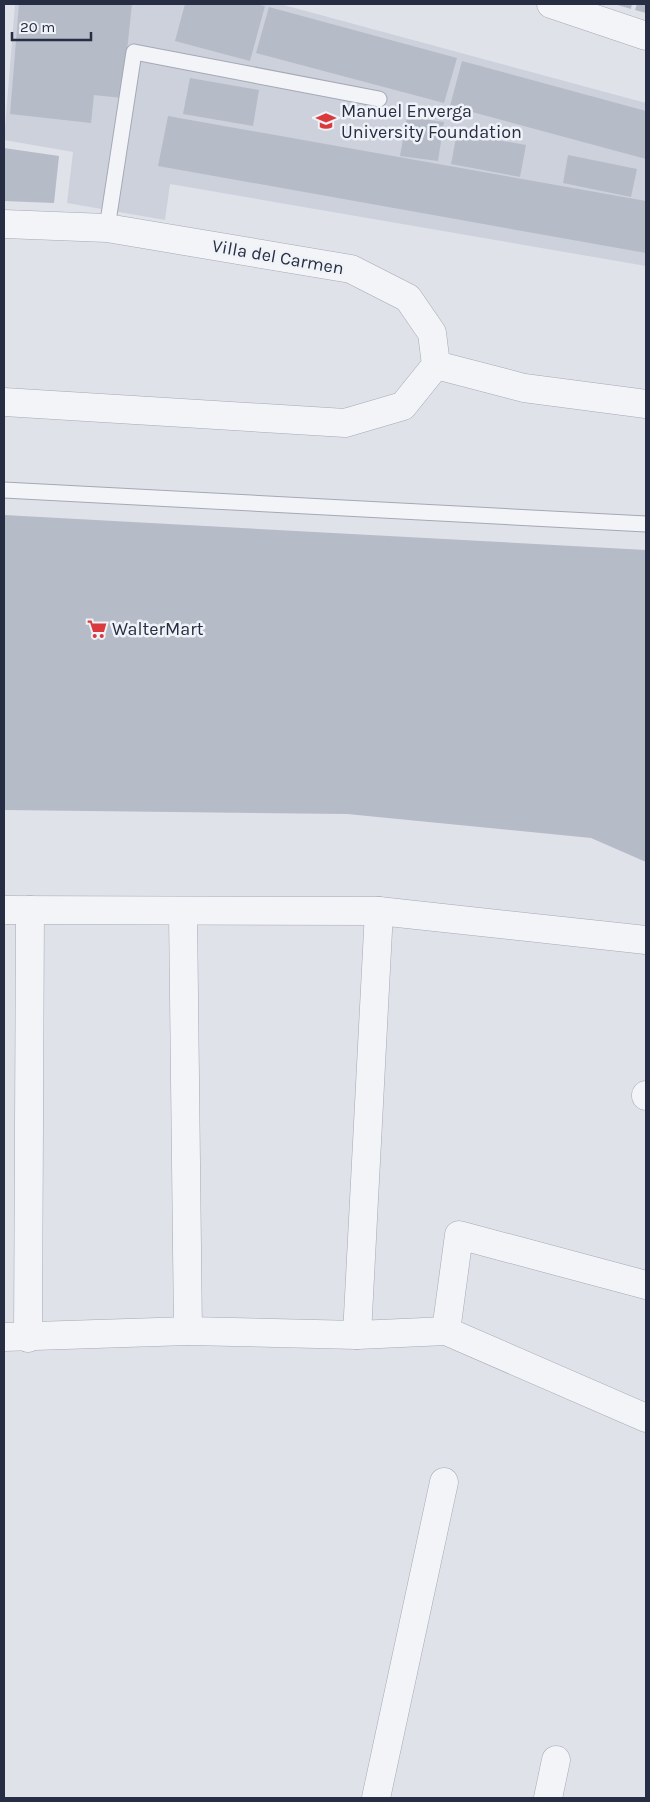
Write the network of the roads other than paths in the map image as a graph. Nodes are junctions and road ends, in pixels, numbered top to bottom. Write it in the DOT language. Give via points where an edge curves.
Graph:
graph roads {
  1 [pos="551,4"];
  2 [pos="646,36"];
  3 [pos="379,98"];
  4 [pos="4,224"];
  5 [pos="107,228"];
  6 [pos="436,365"];
  7 [pos="4,402"];
  8 [pos="646,404"];
  9 [pos="4,490"];
  10 [pos="646,524"];
  11 [pos="17,910"];
  12 [pos="379,911"];
  13 [pos="183,912"];
  14 [pos="646,940"];
  15 [pos="646,1285"];
  16 [pos="188,1331"];
  17 [pos="446,1331"];
  18 [pos="357,1335"];
  19 [pos="16,1338"];
  20 [pos="646,1418"];
  21 [pos="444,1482"];
  22 [pos="556,1760"];
  23 [pos="376,1798"];
  24 [pos="548,1798"];
  1 -- 2 [label="street"];
  3 -- 5 [label="lane" via="134,52"];
  4 -- 5 [label="street, Villa del Carmen"];
  5 -- 6 [label="street, Villa del Carmen" via="351,269 408,298 432,333"];
  6 -- 7 [label="street" via="403,406 345,424"];
  6 -- 8 [label="street" via="524,388"];
  9 -- 10 [label="lane"];
  11 -- 13 [label="street"];
  11 -- 19 [label="street"];
  12 -- 13 [label="street"];
  12 -- 14 [label="street"];
  12 -- 18 [label="street"];
  13 -- 16 [label="street"];
  15 -- 17 [label="street" via="459,1235"];
  16 -- 18 [label="street"];
  16 -- 19 [label="street"];
  17 -- 18 [label="street"];
  17 -- 20 [label="street"];
  21 -- 23 [label="street"];
  22 -- 24 [label="street"];
}
